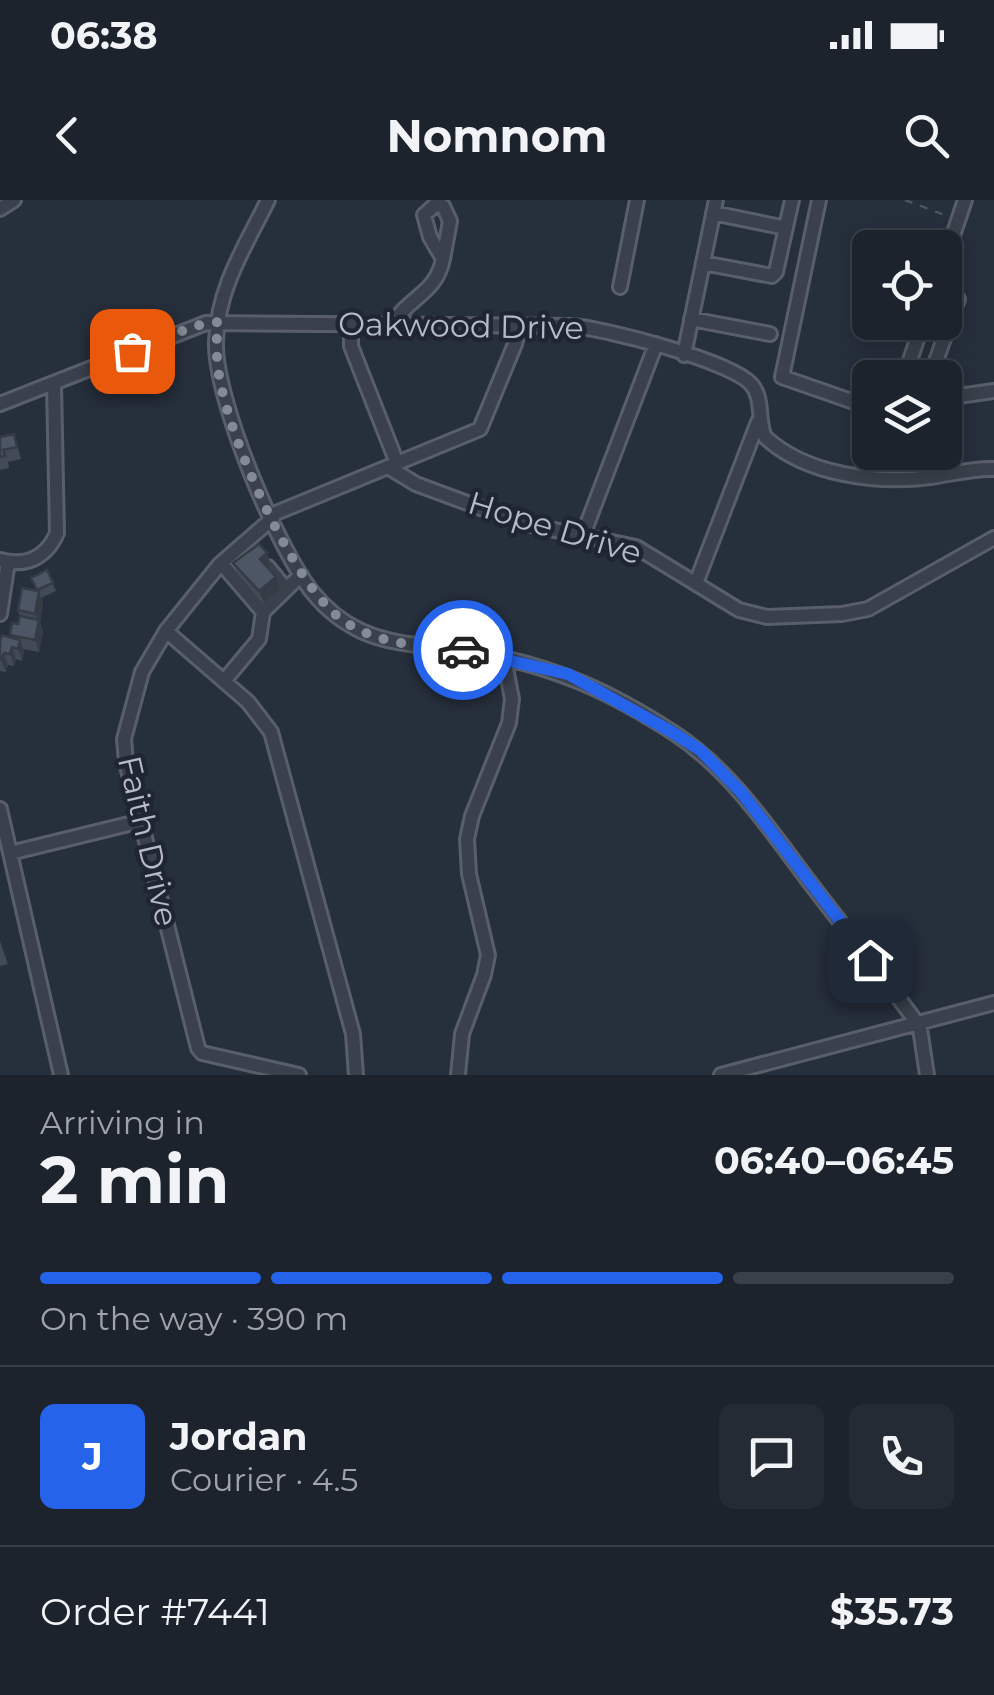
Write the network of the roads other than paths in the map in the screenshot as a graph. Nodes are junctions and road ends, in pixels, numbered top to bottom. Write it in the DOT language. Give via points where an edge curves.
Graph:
graph roads {
  1 [pos="14,200"];
  2 [pos="268,200"];
  3 [pos="636,200"];
  4 [pos="792,200"];
  5 [pos="819,200"];
  6 [pos="966,200"];
  7 [pos="715,207"];
  8 [pos="0,209"];
  9 [pos="786,228"];
  10 [pos="955,230"];
  11 [pos="444,259"];
  12 [pos="703,263"];
  13 [pos="620,286"];
  14 [pos="691,318"];
  15 [pos="218,322"];
  16 [pos="350,324"];
  17 [pos="392,324"];
  18 [pos="520,325"];
  19 [pos="770,334"];
  20 [pos="656,344"];
  21 [pos="684,354"];
  22 [pos="54,385"];
  23 [pos="994,391"];
  24 [pos="962,396"];
  25 [pos="852,401"];
  26 [pos="0,404"];
  27 [pos="759,420"];
  28 [pos="392,465"];
  29 [pos="994,468"];
  30 [pos="272,516"];
  31 [pos="582,535"];
  32 [pos="994,538"];
  33 [pos="4,561"];
  34 [pos="221,563"];
  35 [pos="268,568"];
  36 [pos="301,576"];
  37 [pos="696,583"];
  38 [pos="286,590"];
  39 [pos="263,612"];
  40 [pos="0,614"];
  41 [pos="166,631"];
  42 [pos="504,658"];
  43 [pos="224,681"];
  44 [pos="0,809"];
  45 [pos="142,821"];
  46 [pos="10,853"];
  47 [pos="994,1002"];
  48 [pos="918,1022"];
  49 [pos="263,1071"];
  50 [pos="60,1075"];
  51 [pos="298,1075"];
  52 [pos="356,1075"];
  53 [pos="458,1075"];
  54 [pos="721,1075"];
  55 [pos="927,1075"];
  1 -- 8 [label="street"];
  2 -- 15 [label="street" via="234,264"];
  3 -- 13 [label="street"];
  4 -- 9 [label="street"];
  5 -- 25 [label="street" via="782,377"];
  6 -- 10 [label="street"];
  7 -- 9 [label="street"];
  7 -- 12 [label="street"];
  9 -- 12 [label="street" via="772,276"];
  11 -- 17 [label="street" via="440,278"];
  12 -- 14 [label="street"];
  14 -- 19 [label="street"];
  14 -- 21 [label="street"];
  15 -- 16 [label="street, Oakwood Drive"];
  15 -- 22 [label="street, Oakwood Drive"];
  15 -- 30 [label="street" via="224,397"];
  16 -- 17 [label="street, Oakwood Drive"];
  16 -- 28 [label="street"];
  17 -- 18 [label="street, Oakwood Drive"];
  18 -- 20 [label="street, Oakwood Drive" via="608,329"];
  18 -- 28 [label="street, Faith Drive" via="480,429"];
  20 -- 21 [label="street, Oakwood Drive"];
  20 -- 31 [label="street"];
  21 -- 27 [label="street, Oakwood Drive" via="753,386"];
  22 -- 26 [label="street, Oakwood Drive"];
  22 -- 33 [label="street" via="57,533 37,558"];
  23 -- 24 [label="street"];
  27 -- 29 [label="street, Oakwood Drive" via="774,445 850,474 901,479"];
  27 -- 37 [label="street"];
  28 -- 30 [label="street, Faith Drive"];
  28 -- 31 [label="street, Hope Drive" via="416,484 521,523"];
  30 -- 34 [label="street, Faith Drive" via="249,546"];
  30 -- 36 [label="street"];
  31 -- 37 [label="street, Hope Drive" via="636,546"];
  32 -- 37 [label="street, Hope Drive" via="879,605 842,614 756,616"];
  33 -- 40 [label="street"];
  34 -- 39 [label="street"];
  34 -- 41 [label="street, Faith Drive"];
  35 -- 38 [label="street"];
  36 -- 38 [label="street"];
  36 -- 42 [label="street" via="333,613 366,633"];
  38 -- 39 [label="street"];
  39 -- 43 [label="street" via="259,639"];
  41 -- 43 [label="street"];
  41 -- 45 [label="street, Faith Drive" via="142,672 124,739"];
  42 -- 48 [label="street" via="580,680 700,750 741,792"];
  42 -- 53 [label="street" via="509,724 467,839 488,955 462,1034"];
  43 -- 52 [label="street" via="260,714 277,748 356,1050"];
  44 -- 46 [label="street"];
  45 -- 46 [label="street"];
  45 -- 49 [label="street, Faith Drive" via="198,1048"];
  46 -- 50 [label="street"];
  47 -- 48 [label="street"];
  48 -- 54 [label="street"];
  48 -- 55 [label="street"];
  49 -- 51 [label="street, Faith Drive"];
}
